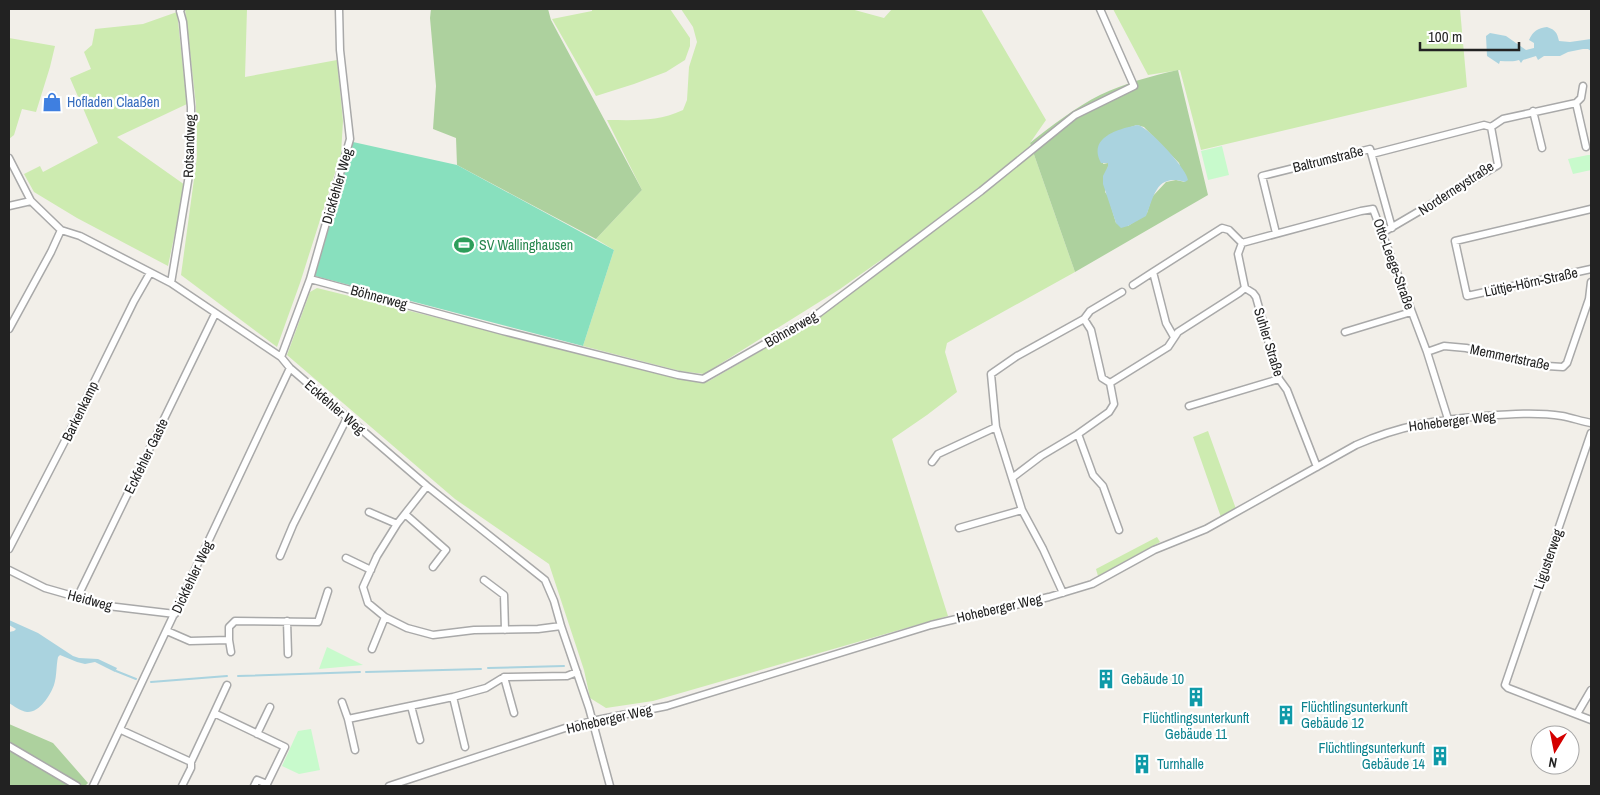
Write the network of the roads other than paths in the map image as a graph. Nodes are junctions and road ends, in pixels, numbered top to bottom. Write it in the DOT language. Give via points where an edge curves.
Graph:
graph roads {
  1 [pos="181,9"];
  2 [pos="339,9"];
  3 [pos="1100,9"];
  4 [pos="1583,86"];
  5 [pos="1576,103"];
  6 [pos="1533,111"];
  7 [pos="1490,127"];
  8 [pos="1586,147"];
  9 [pos="1542,148"];
  10 [pos="1372,154"];
  11 [pos="9,158"];
  12 [pos="30,201"];
  13 [pos="9,206"];
  14 [pos="1385,206"];
  15 [pos="1373,209"];
  16 [pos="1591,209"];
  17 [pos="1392,228"];
  18 [pos="61,230"];
  19 [pos="1276,233"];
  20 [pos="1382,233"];
  21 [pos="1242,243"];
  22 [pos="1591,269"];
  23 [pos="1153,272"];
  24 [pos="150,273"];
  25 [pos="310,279"];
  26 [pos="1591,282"];
  27 [pos="171,283"];
  28 [pos="1133,285"];
  29 [pos="1245,288"];
  30 [pos="1122,292"];
  31 [pos="1411,312"];
  32 [pos="216,314"];
  33 [pos="1084,319"];
  34 [pos="9,329"];
  35 [pos="1345,332"];
  36 [pos="1174,337"];
  37 [pos="1427,352"];
  38 [pos="281,357"];
  39 [pos="290,368"];
  40 [pos="1279,380"];
  41 [pos="1110,383"];
  42 [pos="1189,406"];
  43 [pos="347,418"];
  44 [pos="1448,419"];
  45 [pos="1591,423"];
  46 [pos="996,427"];
  47 [pos="1591,433"];
  48 [pos="1078,434"];
  49 [pos="932,462"];
  50 [pos="1317,467"];
  51 [pos="1012,478"];
  52 [pos="427,486"];
  53 [pos="1022,510"];
  54 [pos="369,512"];
  55 [pos="405,514"];
  56 [pos="397,524"];
  57 [pos="959,528"];
  58 [pos="1119,530"];
  59 [pos="9,549"];
  60 [pos="280,556"];
  61 [pos="346,558"];
  62 [pos="433,567"];
  63 [pos="9,570"];
  64 [pos="370,570"];
  65 [pos="484,580"];
  66 [pos="328,590"];
  67 [pos="1062,593"];
  68 [pos="77,598"];
  69 [pos="175,614"];
  70 [pos="385,616"];
  71 [pos="287,622"];
  72 [pos="561,626"];
  73 [pos="504,630"];
  74 [pos="167,631"];
  75 [pos="229,640"];
  76 [pos="372,649"];
  77 [pos="231,652"];
  78 [pos="288,654"];
  79 [pos="576,672"];
  80 [pos="504,677"];
  81 [pos="227,685"];
  82 [pos="1591,690"];
  83 [pos="453,697"];
  84 [pos="342,702"];
  85 [pos="412,706"];
  86 [pos="270,707"];
  87 [pos="214,713"];
  88 [pos="514,713"];
  89 [pos="1577,714"];
  90 [pos="348,719"];
  91 [pos="1591,720"];
  92 [pos="592,721"];
  93 [pos="121,730"];
  94 [pos="257,734"];
  95 [pos="420,740"];
  96 [pos="9,746"];
  97 [pos="465,746"];
  98 [pos="355,750"];
  99 [pos="191,762"];
  100 [pos="77,786"];
  101 [pos="93,786"];
  102 [pos="182,786"];
  103 [pos="254,786"];
  104 [pos="389,786"];
  105 [pos="610,786"];
  1 -- 27 [label="street, Rotsandweg" via="191,108 191,163"];
  2 -- 25 [label="street, Dickfehler Weg" via="350,139"];
  3 -- 25 [label="street, Böhnerweg" via="1134,86 1074,115 981,191 819,313 703,379 503,331"];
  4 -- 5 [label="street" via="1581,98"];
  5 -- 6 [label="street"];
  5 -- 8 [label="street"];
  6 -- 7 [label="street" via="1503,119"];
  6 -- 9 [label="street"];
  7 -- 10 [label="street" via="1484,125"];
  7 -- 17 [label="street, Norderneystraße" via="1498,165"];
  10 -- 14 [label="street, Baltrumstraße"];
  10 -- 19 [label="street, Baltrumstraße" via="1370,148 1262,176"];
  11 -- 12 [label="street, Eckfehler Weg"];
  12 -- 13 [label="street"];
  12 -- 18 [label="street, Eckfehler Weg"];
  14 -- 15 [label="street"];
  14 -- 17 [label="street, Baltrumstraße"];
  15 -- 19 [label="street, Otto-Leege-Straße"];
  15 -- 20 [label="street, Otto-Leege-Straße"];
  16 -- 22 [label="street, Lüttje-Hörn-Straße" via="1455,241 1468,296"];
  17 -- 20 [label="street, Norderneystraße"];
  18 -- 24 [label="street, Eckfehler Weg" via="80,236"];
  18 -- 34 [label="street"];
  19 -- 21 [label="street, Otto-Leege-Straße"];
  20 -- 31 [label="street, Otto-Leege-Straße"];
  21 -- 23 [label="street" via="1229,230 1222,228"];
  21 -- 29 [label="street, Suhler Straße" via="1238,254"];
  23 -- 28 [label="street"];
  23 -- 36 [label="street" via="1166,323"];
  24 -- 27 [label="street, Eckfehler Weg"];
  24 -- 59 [label="street, Barkenkamp"];
  25 -- 38 [label="street, Dickfehler Weg"];
  26 -- 37 [label="street, Memmertstraße" via="1589,300 1568,363 1563,367 1466,348 1444,346"];
  27 -- 32 [label="street, Eckfehler Weg"];
  29 -- 36 [label="street"];
  29 -- 40 [label="street, Suhler Straße" via="1256,297"];
  30 -- 33 [label="street" via="1090,310"];
  31 -- 35 [label="street"];
  31 -- 37 [label="street, Otto-Leege-Straße"];
  32 -- 38 [label="street, Eckfehler Weg"];
  32 -- 68 [label="street, Eckfehler Gaste"];
  33 -- 41 [label="street" via="1091,330 1102,378"];
  33 -- 46 [label="street" via="991,374"];
  36 -- 41 [label="street" via="1168,346"];
  37 -- 44 [label="street, Otto-Leege-Straße"];
  38 -- 39 [label="street, Eckfehler Weg"];
  39 -- 43 [label="street, Eckfehler Weg"];
  39 -- 69 [label="street, Dickfehler Weg"];
  40 -- 42 [label="street"];
  40 -- 50 [label="street, Suhler Straße" via="1287,390"];
  41 -- 48 [label="street" via="1114,404 1109,412"];
  43 -- 52 [label="street, Eckfehler Weg"];
  43 -- 60 [label="street"];
  44 -- 45 [label="street, Hoheberger Weg" via="1517,413 1560,416"];
  44 -- 50 [label="street, Hoheberger Weg" via="1379,435"];
  46 -- 49 [label="street" via="938,454"];
  46 -- 51 [label="street"];
  47 -- 89 [label="street, Ligusterweg" via="1506,685"];
  48 -- 51 [label="street"];
  48 -- 58 [label="street" via="1093,475 1103,486"];
  50 -- 67 [label="street, Hoheberger Weg" via="1206,529 1160,548 1092,584"];
  51 -- 53 [label="street"];
  52 -- 55 [label="street"];
  52 -- 72 [label="street, Eckfehler Weg" via="545,580"];
  53 -- 57 [label="street"];
  53 -- 67 [label="street"];
  54 -- 56 [label="street"];
  55 -- 56 [label="street"];
  55 -- 62 [label="street" via="446,550"];
  56 -- 64 [label="street"];
  61 -- 64 [label="street"];
  63 -- 68 [label="street, Heidweg" via="46,588"];
  64 -- 70 [label="street" via="364,587 368,603"];
  65 -- 73 [label="street" via="504,595"];
  66 -- 71 [label="street" via="318,622"];
  67 -- 92 [label="street, Hoheberger Weg" via="931,624 667,706"];
  68 -- 69 [label="street, Heidweg" via="108,606"];
  69 -- 74 [label="street, Dickfehler Weg"];
  70 -- 73 [label="street" via="407,628 434,635"];
  70 -- 76 [label="street"];
  71 -- 75 [label="street" via="235,621 229,627"];
  71 -- 78 [label="street"];
  72 -- 73 [label="street"];
  72 -- 79 [label="street, Eckfehler Weg"];
  74 -- 75 [label="street" via="190,641"];
  74 -- 93 [label="street, Dickfehler Weg"];
  75 -- 77 [label="street"];
  79 -- 80 [label="street" via="567,676"];
  79 -- 92 [label="street, Eckfehler Weg"];
  80 -- 83 [label="street" via="486,688"];
  80 -- 88 [label="street"];
  81 -- 87 [label="street"];
  82 -- 89 [label="street"];
  83 -- 85 [label="street"];
  83 -- 97 [label="street"];
  84 -- 90 [label="street"];
  85 -- 90 [label="street"];
  85 -- 95 [label="street"];
  86 -- 94 [label="street"];
  87 -- 94 [label="street"];
  87 -- 99 [label="street"];
  89 -- 91 [label="street"];
  90 -- 98 [label="street"];
  92 -- 104 [label="street, Hoheberger Weg"];
  92 -- 105 [label="street, Eckfehler Weg"];
  93 -- 99 [label="street"];
  93 -- 101 [label="street, Dickfehler Weg"];
  94 -- 103 [label="street" via="285,748 267,784 257,780"];
  96 -- 100 [label="street"];
  99 -- 102 [label="street"];
}
